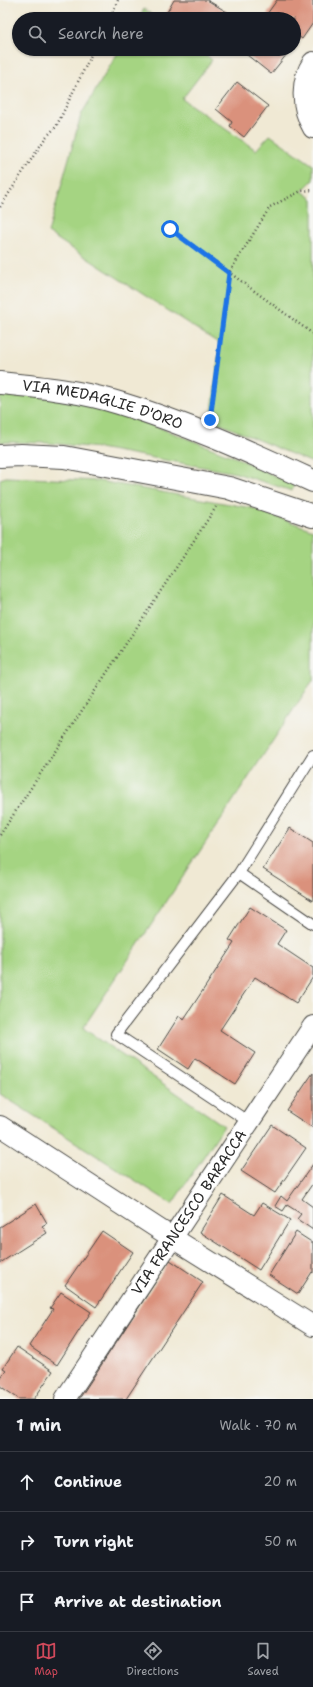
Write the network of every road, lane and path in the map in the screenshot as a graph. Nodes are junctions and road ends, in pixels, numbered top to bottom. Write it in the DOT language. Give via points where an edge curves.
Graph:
graph roads {
  1 [pos="118,0"];
  2 [pos="112,12"];
  3 [pos="91,56"];
  4 [pos="313,62"];
  5 [pos="313,128"];
  6 [pos="313,190"];
  7 [pos="0,207"];
  8 [pos="170,229"];
  9 [pos="229,273"];
  10 [pos="313,334"];
  11 [pos="0,383"];
  12 [pos="210,420"];
  13 [pos="0,456"];
  14 [pos="313,481"];
  15 [pos="229,488"];
  16 [pos="313,516"];
  17 [pos="313,755"];
  18 [pos="0,835"];
  19 [pos="239,873"];
  20 [pos="313,924"];
  21 [pos="313,1026"];
  22 [pos="249,1122"];
  23 [pos="0,1126"];
  24 [pos="171,1237"];
  25 [pos="313,1326"];
  26 [pos="65,1399"];
  1 -- 2 [label="path"];
  3 -- 7 [label="path" via="56,127 46,137"];
  4 -- 5 [label="street" via="303,91 307,116"];
  6 -- 9 [label="path" via="302,191 270,207"];
  8 -- 9 [label="path"];
  9 -- 10 [label="path"];
  9 -- 12 [label="path"];
  11 -- 14 [label="street, VIA MEDAGLIE D'ORO" via="51,388 119,403 209,435"];
  13 -- 15 [label="street" via="64,457"];
  15 -- 16 [label="street"];
  15 -- 18 [label="path"];
  17 -- 19 [label="lane"];
  19 -- 20 [label="lane"];
  19 -- 22 [label="lane" via="116,1034"];
  21 -- 22 [label="street, VIA FRANCESCO BARACCA"];
  22 -- 24 [label="street, VIA FRANCESCO BARACCA"];
  23 -- 24 [label="street"];
  24 -- 25 [label="street"];
  24 -- 26 [label="street, VIA FRANCESCO BARACCA"];
}
